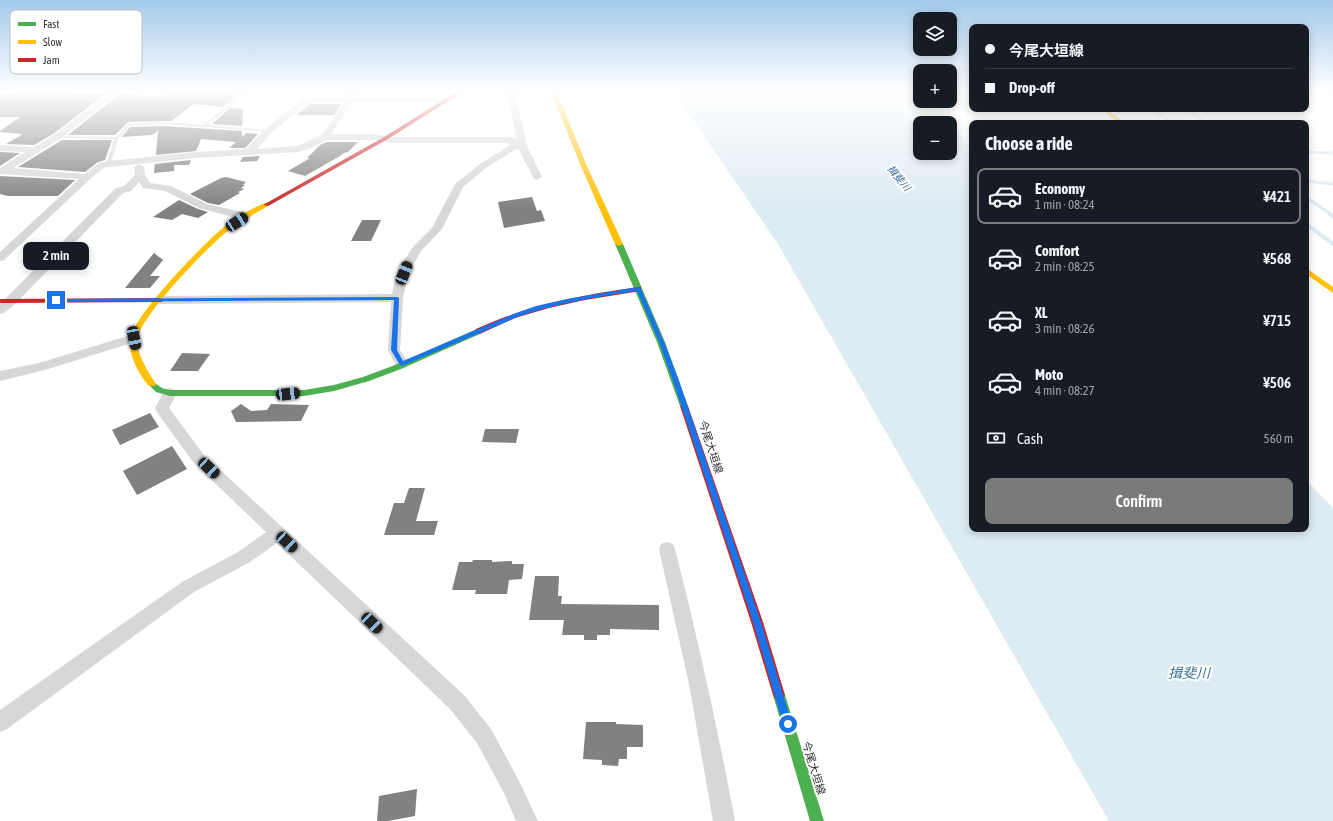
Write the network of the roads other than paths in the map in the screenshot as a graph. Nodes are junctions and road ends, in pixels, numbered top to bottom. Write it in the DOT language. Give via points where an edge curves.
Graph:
graph roads {
  1 [pos="66,130"];
  2 [pos="124,130"];
  3 [pos="257,130"];
  4 [pos="329,130"];
  5 [pos="398,130"];
  6 [pos="519,130"];
  7 [pos="570,130"];
  8 [pos="268,131"];
  9 [pos="57,137"];
  10 [pos="325,137"];
  11 [pos="117,138"];
  12 [pos="386,138"];
  13 [pos="0,148"];
  14 [pos="35,150"];
  15 [pos="249,152"];
  16 [pos="142,161"];
  17 [pos="108,164"];
  18 [pos="2,171"];
  19 [pos="140,174"];
  20 [pos="87,177"];
  21 [pos="537,177"];
  22 [pos="247,216"];
  23 [pos="0,258"];
  24 [pos="1309,272"];
  25 [pos="638,289"];
  26 [pos="1333,291"];
  27 [pos="397,298"];
  28 [pos="159,300"];
  29 [pos="0,301"];
  30 [pos="11,301"];
  31 [pos="0,310"];
  32 [pos="134,338"];
  33 [pos="402,364"];
  34 [pos="0,376"];
  35 [pos="170,393"];
  36 [pos="278,533"];
  37 [pos="667,549"];
  38 [pos="0,722"];
  39 [pos="527,821"];
  40 [pos="724,821"];
  41 [pos="817,821"];
  1 -- 9 [label="street"];
  2 -- 11 [label="lane"];
  3 -- 8 [label="lane"];
  4 -- 10 [label="street"];
  5 -- 12 [label="street"];
  6 -- 21 [label="street" via="522,146"];
  7 -- 25 [label="street, 今尾大垣線"];
  8 -- 15 [label="street"];
  9 -- 11 [label="lane"];
  9 -- 14 [label="street"];
  10 -- 12 [label="street"];
  10 -- 15 [label="street" via="298,149"];
  11 -- 17 [label="lane"];
  12 -- 22 [label="street"];
  12 -- 27 [label="street" via="511,140 515,146 483,166 459,186 437,229 407,265"];
  13 -- 14 [label="street"];
  14 -- 18 [label="street"];
  15 -- 16 [label="street"];
  16 -- 17 [label="street"];
  16 -- 19 [label="street" via="139,167"];
  17 -- 20 [label="street" via="102,165"];
  18 -- 20 [label="street"];
  19 -- 22 [label="street" via="147,186 167,188 203,206"];
  19 -- 30 [label="street" via="127,189 120,190"];
  20 -- 23 [label="street"];
  22 -- 28 [label="street" via="217,236"];
  24 -- 26 [label="street"];
  25 -- 33 [label="street" via="589,296 518,314"];
  25 -- 41 [label="street, 今尾大垣線" via="662,342 680,393 757,622"];
  27 -- 28 [label="street"];
  27 -- 33 [label="street" via="394,350"];
  28 -- 30 [label="street"];
  28 -- 32 [label="street" via="142,321"];
  29 -- 30 [label="street"];
  30 -- 31 [label="street"];
  32 -- 34 [label="street" via="40,367"];
  32 -- 35 [label="street" via="137,356 147,380 159,390"];
  33 -- 35 [label="street" via="364,379 314,391 288,394"];
  35 -- 36 [label="street" via="162,408 198,458"];
  36 -- 38 [label="street" via="244,557 188,587"];
  36 -- 39 [label="street" via="457,702 484,736"];
  37 -- 40 [label="street" via="690,644"];
}
